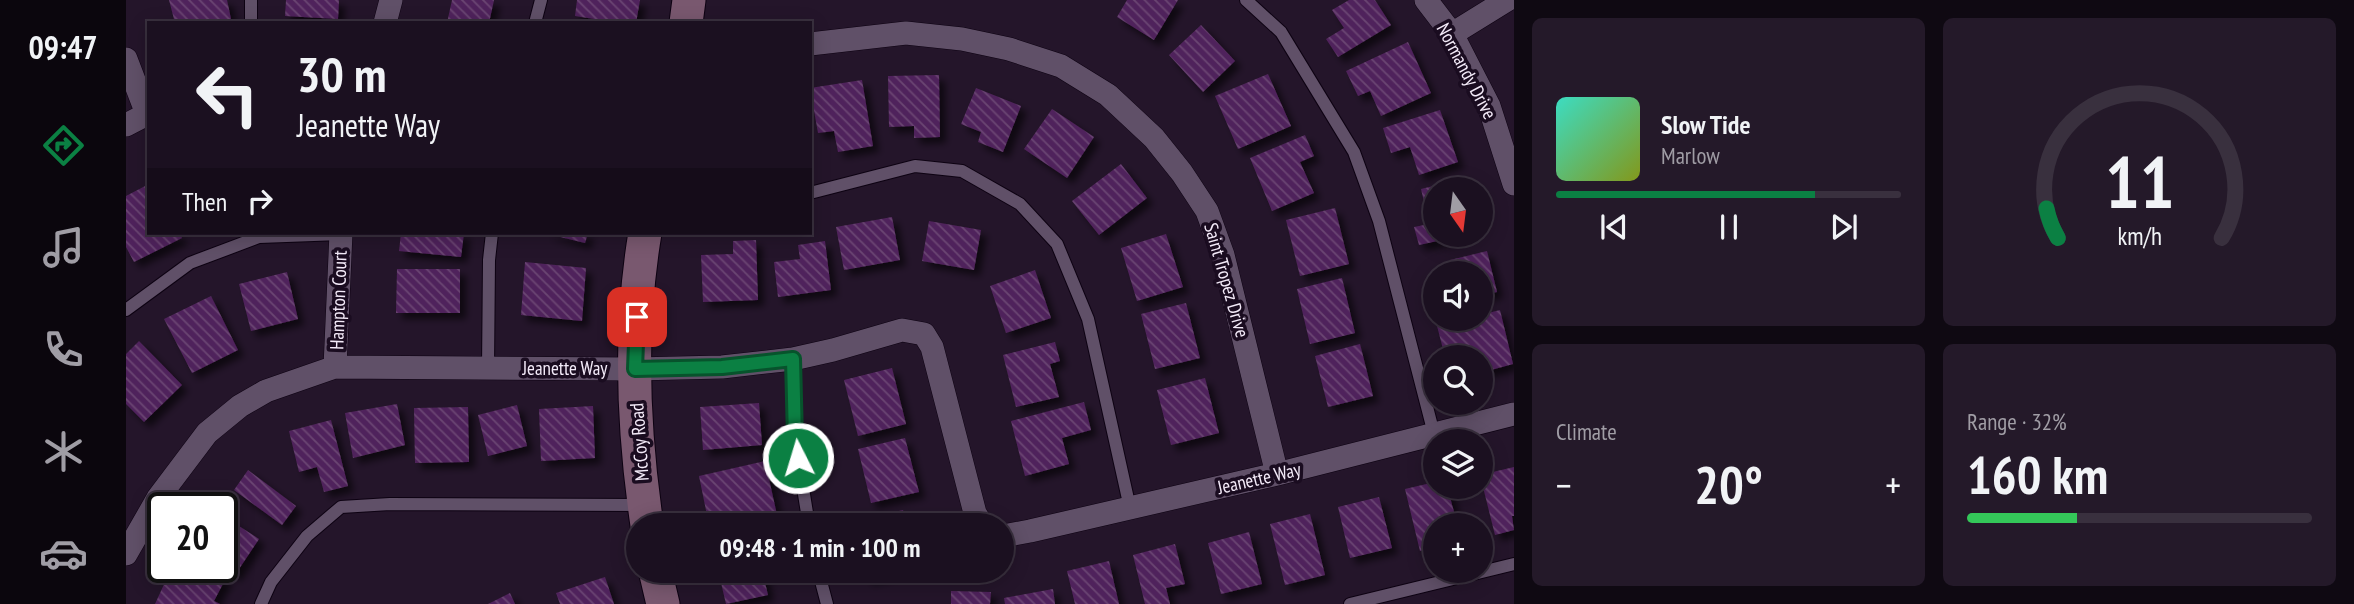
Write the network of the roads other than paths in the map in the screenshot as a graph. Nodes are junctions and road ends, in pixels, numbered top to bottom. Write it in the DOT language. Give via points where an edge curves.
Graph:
graph roads {
  1 [pos="251,0"];
  2 [pos="391,0"];
  3 [pos="541,0"];
  4 [pos="689,0"];
  5 [pos="1246,0"];
  6 [pos="1426,0"];
  7 [pos="1507,0"];
  8 [pos="251,21"];
  9 [pos="386,21"];
  10 [pos="536,21"];
  11 [pos="687,21"];
  12 [pos="1452,34"];
  13 [pos="812,44"];
  14 [pos="126,59"];
  15 [pos="147,112"];
  16 [pos="147,114"];
  17 [pos="126,125"];
  18 [pos="1514,184"];
  19 [pos="812,192"];
  20 [pos="314,235"];
  21 [pos="341,235"];
  22 [pos="492,235"];
  23 [pos="645,235"];
  24 [pos="126,310"];
  25 [pos="793,359"];
  26 [pos="335,367"];
  27 [pos="488,368"];
  28 [pos="635,369"];
  29 [pos="1514,414"];
  30 [pos="1432,429"];
  31 [pos="1457,429"];
  32 [pos="1423,438"];
  33 [pos="1277,474"];
  34 [pos="1130,508"];
  35 [pos="645,513"];
  36 [pos="807,513"];
  37 [pos="975,513"];
  38 [pos="626,514"];
  39 [pos="1014,534"];
  40 [pos="126,554"];
  41 [pos="1514,564"];
  42 [pos="658,583"];
  43 [pos="821,583"];
  44 [pos="261,604"];
  45 [pos="663,604"];
  46 [pos="827,604"];
  47 [pos="1350,604"];
  1 -- 8 [label="lane"];
  2 -- 9 [label="street"];
  3 -- 10 [label="lane"];
  4 -- 11 [label="street"];
  5 -- 30 [label="lane" via="1281,32 1354,152 1379,221"];
  6 -- 12 [label="street, Normandy Drive"];
  7 -- 12 [label="street"];
  12 -- 18 [label="street, Normandy Drive" via="1489,106"];
  13 -- 33 [label="street, Saint Tropez Drive" via="906,33 962,39 1061,66 1108,95 1154,138 1207,211 1223,255"];
  14 -- 15 [label="street"];
  16 -- 17 [label="street"];
  19 -- 34 [label="lane" via="915,166 962,170 1020,204 1057,244 1088,319"];
  20 -- 24 [label="lane" via="259,237 190,264"];
  21 -- 26 [label="street, Hampton Court"];
  22 -- 27 [label="lane"];
  23 -- 28 [label="street, McCoy Road"];
  25 -- 28 [label="street, Jeanette Way"];
  25 -- 36 [label="lane" via="795,439"];
  25 -- 37 [label="street, Jeanette Way" via="902,330 923,334 932,347"];
  26 -- 27 [label="street, Jeanette Way"];
  26 -- 40 [label="street, Jeanette Way" via="267,391 207,433 159,498"];
  27 -- 28 [label="street, Jeanette Way"];
  28 -- 35 [label="street, McCoy Road"];
  29 -- 31 [label="street, Jeanette Way"];
  32 -- 33 [label="street, Jeanette Way"];
  33 -- 34 [label="street, Jeanette Way"];
  34 -- 39 [label="street, Jeanette Way"];
  38 -- 44 [label="lane" via="390,504 341,507 307,536 271,582"];
  41 -- 47 [label="lane"];
  42 -- 45 [label="street"];
  43 -- 46 [label="lane"];
}
